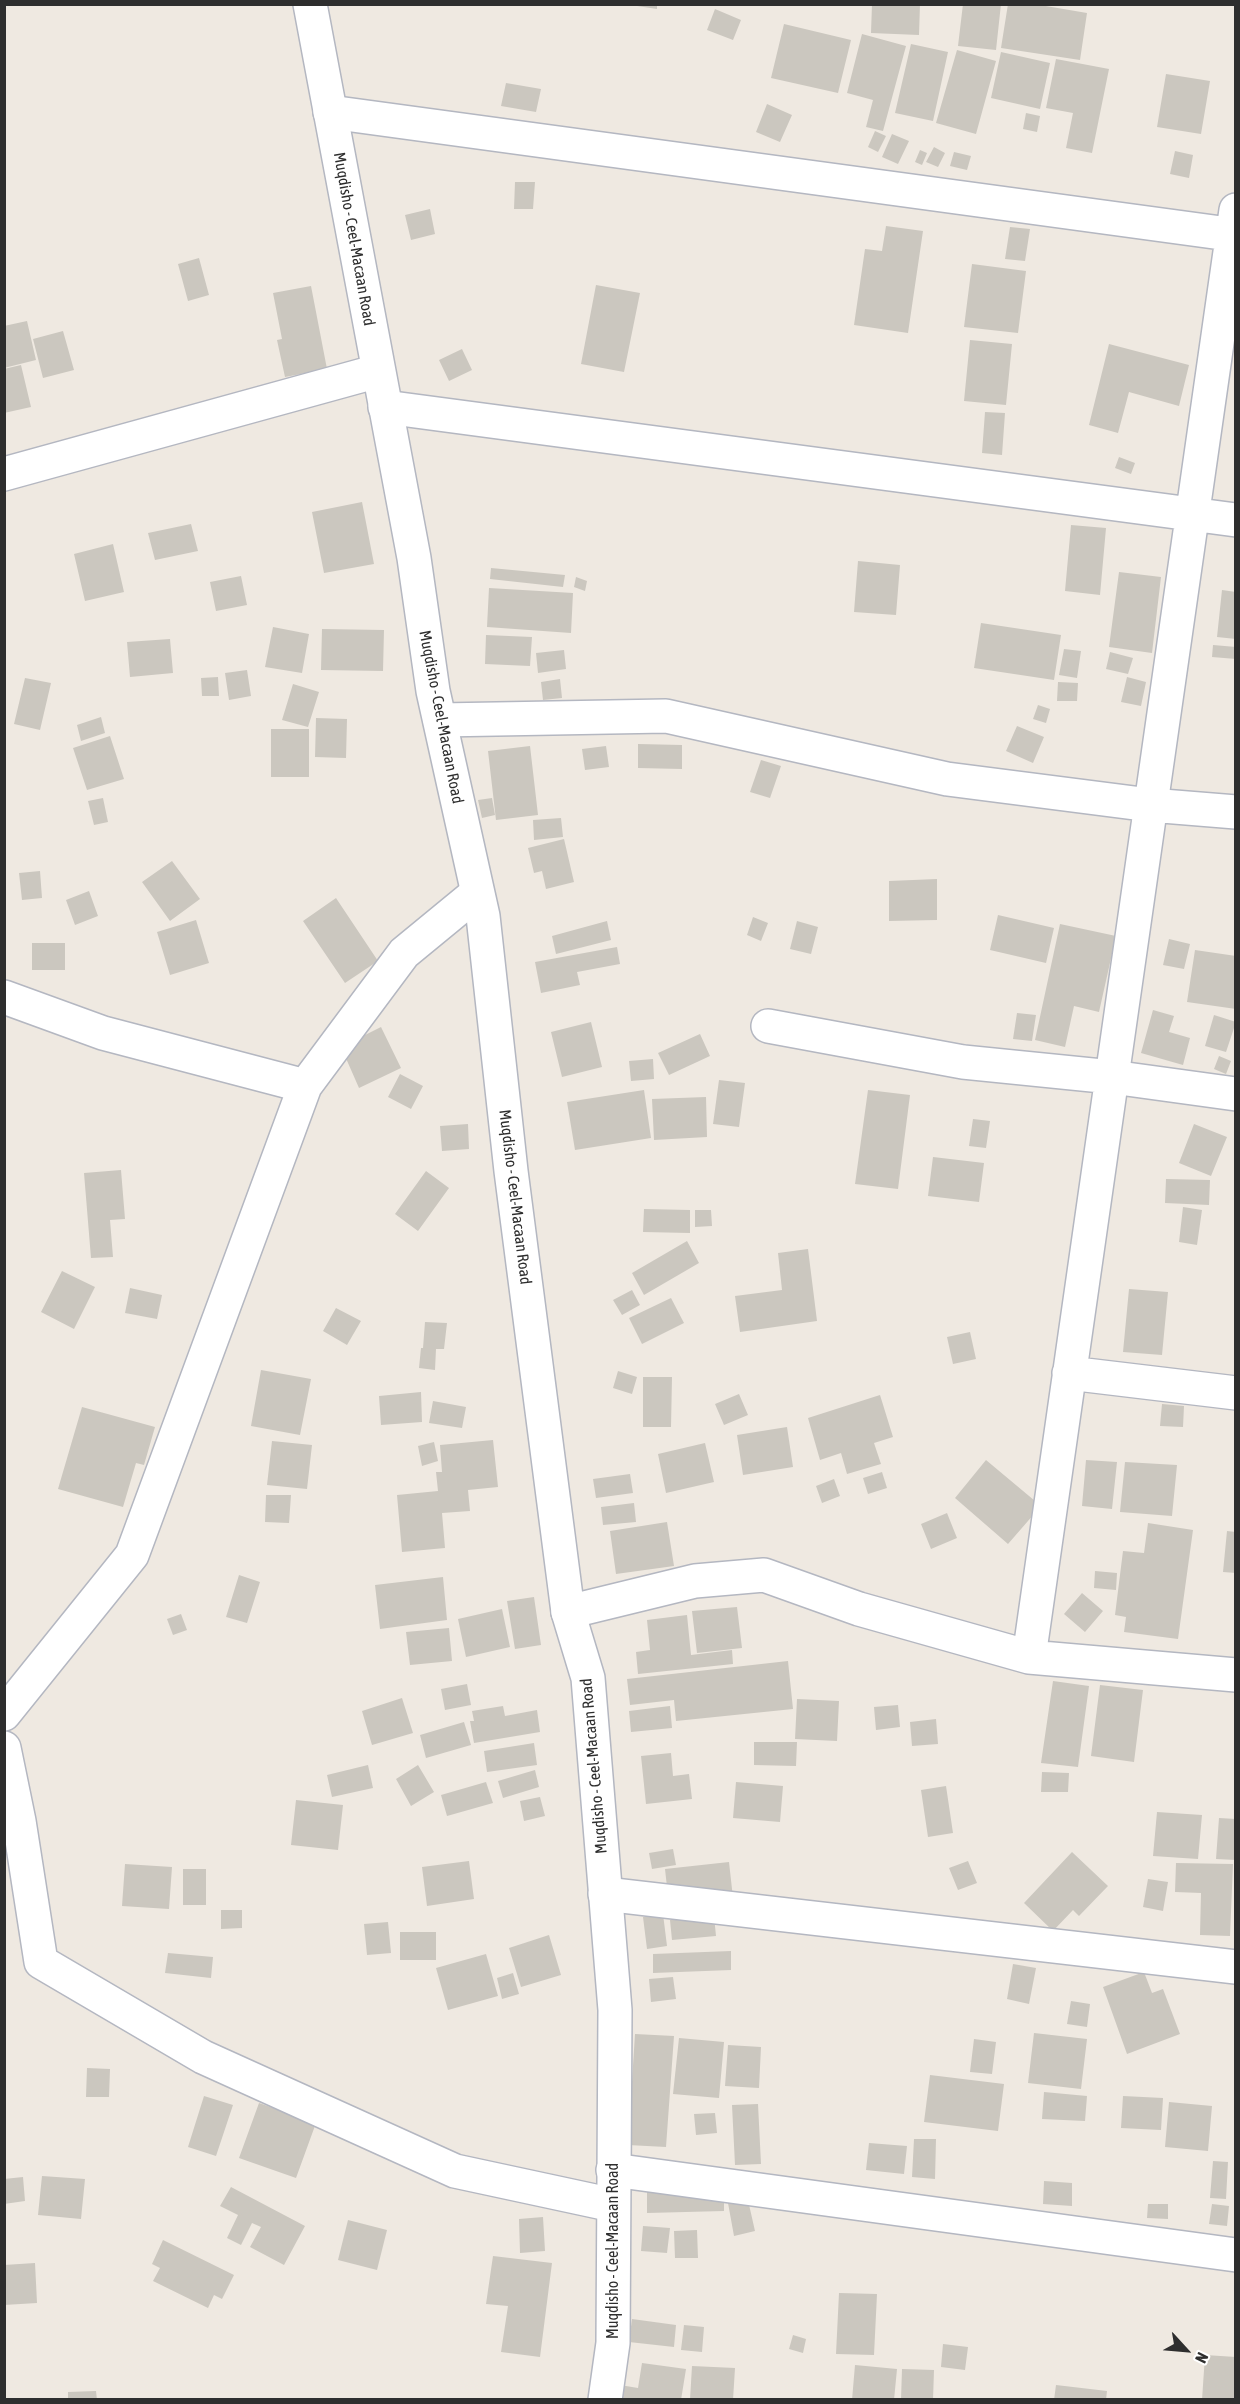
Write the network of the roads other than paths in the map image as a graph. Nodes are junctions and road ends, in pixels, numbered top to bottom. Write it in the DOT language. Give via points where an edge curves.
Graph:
graph roads {
  1 [pos="310,4"];
  2 [pos="330,112"];
  3 [pos="1234,226"];
  4 [pos="378,371"];
  5 [pos="386,407"];
  6 [pos="4,474"];
  7 [pos="1192,515"];
  8 [pos="1236,520"];
  9 [pos="440,720"];
  10 [pos="1150,806"];
  11 [pos="1236,812"];
  12 [pos="477,893"];
  13 [pos="4,997"];
  14 [pos="768,1026"];
  15 [pos="1112,1077"];
  16 [pos="304,1086"];
  17 [pos="1236,1094"];
  18 [pos="1069,1373"];
  19 [pos="1236,1393"];
  20 [pos="568,1612"];
  21 [pos="1029,1657"];
  22 [pos="1236,1675"];
  23 [pos="4,1714"];
  24 [pos="4,1748"];
  25 [pos="605,1894"];
  26 [pos="1236,1967"];
  27 [pos="614,2170"];
  28 [pos="614,2205"];
  29 [pos="1236,2255"];
  30 [pos="605,2400"];
  1 -- 2 [label="street, Muqdisho - Ceel-Macaan Road"];
  2 -- 3 [label="street"];
  2 -- 4 [label="street, Muqdisho - Ceel-Macaan Road"];
  3 -- 7 [label="street"];
  4 -- 5 [label="street, Muqdisho - Ceel-Macaan Road"];
  4 -- 6 [label="street"];
  5 -- 7 [label="street"];
  5 -- 9 [label="street, Muqdisho - Ceel-Macaan Road"];
  7 -- 8 [label="street"];
  7 -- 10 [label="street"];
  9 -- 10 [label="street" via="666,716 947,779"];
  9 -- 12 [label="street, Muqdisho - Ceel-Macaan Road"];
  10 -- 11 [label="street"];
  10 -- 15 [label="street"];
  12 -- 16 [label="street" via="404,953"];
  12 -- 20 [label="street, Muqdisho - Ceel-Macaan Road" via="483,916 511,1171"];
  13 -- 16 [label="street" via="103,1033"];
  14 -- 15 [label="street" via="963,1062"];
  15 -- 17 [label="street"];
  15 -- 18 [label="street"];
  16 -- 23 [label="street" via="132,1555"];
  18 -- 19 [label="street"];
  18 -- 21 [label="street"];
  20 -- 21 [label="street" via="695,1581 764,1575 859,1609"];
  20 -- 25 [label="street, Muqdisho - Ceel-Macaan Road" via="588,1678"];
  21 -- 22 [label="street"];
  24 -- 28 [label="street" via="41,1962 203,2057 455,2171"];
  25 -- 26 [label="street"];
  25 -- 27 [label="street, Muqdisho - Ceel-Macaan Road" via="615,2010"];
  27 -- 28 [label="street, Muqdisho - Ceel-Macaan Road"];
  27 -- 29 [label="street"];
  28 -- 30 [label="street, Muqdisho - Ceel-Macaan Road" via="613,2343"];
}
